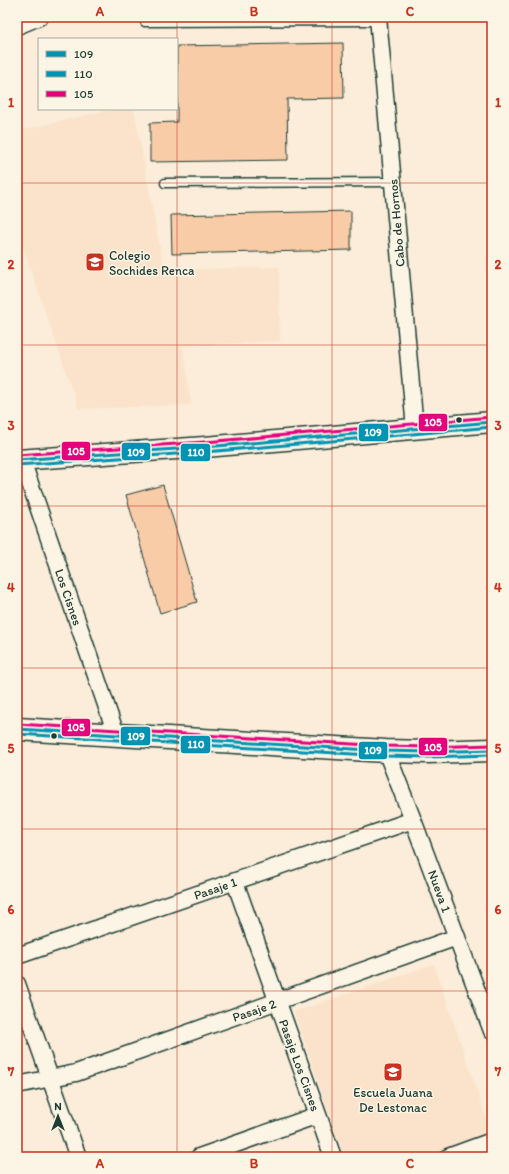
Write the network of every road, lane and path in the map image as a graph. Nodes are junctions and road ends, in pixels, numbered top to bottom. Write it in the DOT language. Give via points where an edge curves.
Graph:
graph roads {
  1 [pos="39,17"];
  2 [pos="378,19"];
  3 [pos="145,22"];
  4 [pos="17,26"];
  5 [pos="393,182"];
  6 [pos="165,183"];
  7 [pos="492,422"];
  8 [pos="415,429"];
  9 [pos="19,460"];
  10 [pos="17,729"];
  11 [pos="116,734"];
  12 [pos="492,750"];
  13 [pos="386,751"];
  14 [pos="414,820"];
  15 [pos="235,882"];
  16 [pos="457,938"];
  17 [pos="17,956"];
  18 [pos="17,984"];
  19 [pos="277,1002"];
  20 [pos="492,1031"];
  21 [pos="50,1078"];
  22 [pos="17,1085"];
  23 [pos="318,1115"];
  24 [pos="492,1141"];
  25 [pos="78,1157"];
  26 [pos="199,1157"];
  27 [pos="333,1157"];
  28 [pos="448,1157"];
  1 -- 4 [label="street"];
  2 -- 3 [label="lane"];
  2 -- 5 [label="street, Cabo de Hornos"];
  5 -- 6 [label="lane"];
  5 -- 8 [label="street, Cabo de Hornos"];
  7 -- 8 [label="street"];
  8 -- 9 [label="street"];
  9 -- 11 [label="street, Los Cisnes"];
  10 -- 11 [label="main road"];
  11 -- 13 [label="main road"];
  12 -- 13 [label="main road"];
  13 -- 14 [label="street, Nueva 1"];
  14 -- 15 [label="street, Pasaje 1"];
  14 -- 16 [label="street, Nueva 1"];
  15 -- 17 [label="street, Pasaje 1"];
  15 -- 19 [label="street, Pasaje Los Cisnes"];
  16 -- 19 [label="street, Pasaje 2"];
  16 -- 20 [label="street, Nueva 1"];
  18 -- 21 [label="street"];
  19 -- 21 [label="street, Pasaje 2" via="76,1073"];
  19 -- 23 [label="street, Pasaje Los Cisnes"];
  21 -- 22 [label="street, Pasaje 2"];
  21 -- 25 [label="street"];
  23 -- 26 [label="street"];
  23 -- 27 [label="street, Pasaje Los Cisnes"];
  24 -- 28 [label="street"];
}
